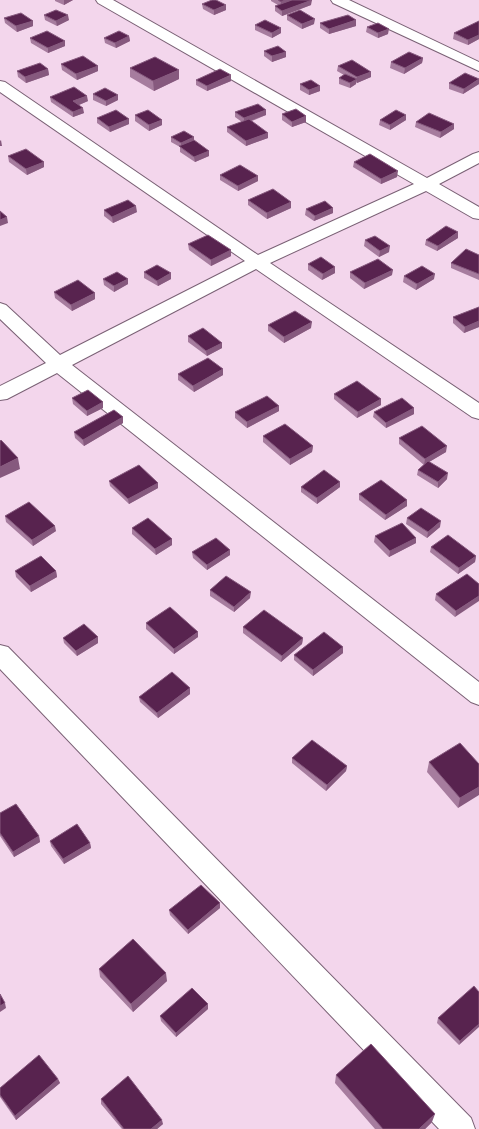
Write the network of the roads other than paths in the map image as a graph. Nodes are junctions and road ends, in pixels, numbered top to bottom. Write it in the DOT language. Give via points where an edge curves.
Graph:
graph roads {
  1 [pos="103,0"];
  2 [pos="338,0"];
  3 [pos="479,67"];
  4 [pos="0,85"];
  5 [pos="479,157"];
  6 [pos="426,184"];
  7 [pos="479,214"];
  8 [pos="257,262"];
  9 [pos="0,309"];
  10 [pos="58,364"];
  11 [pos="0,394"];
  12 [pos="479,412"];
  13 [pos="0,654"];
  14 [pos="479,695"];
  15 [pos="460,1129"];
  1 -- 6 [label="street"];
  2 -- 3 [label="street"];
  4 -- 8 [label="street"];
  5 -- 6 [label="street"];
  6 -- 7 [label="street"];
  6 -- 8 [label="street"];
  8 -- 10 [label="street"];
  8 -- 12 [label="street"];
  9 -- 10 [label="street"];
  10 -- 11 [label="street"];
  10 -- 14 [label="street"];
  13 -- 15 [label="street"];
}
